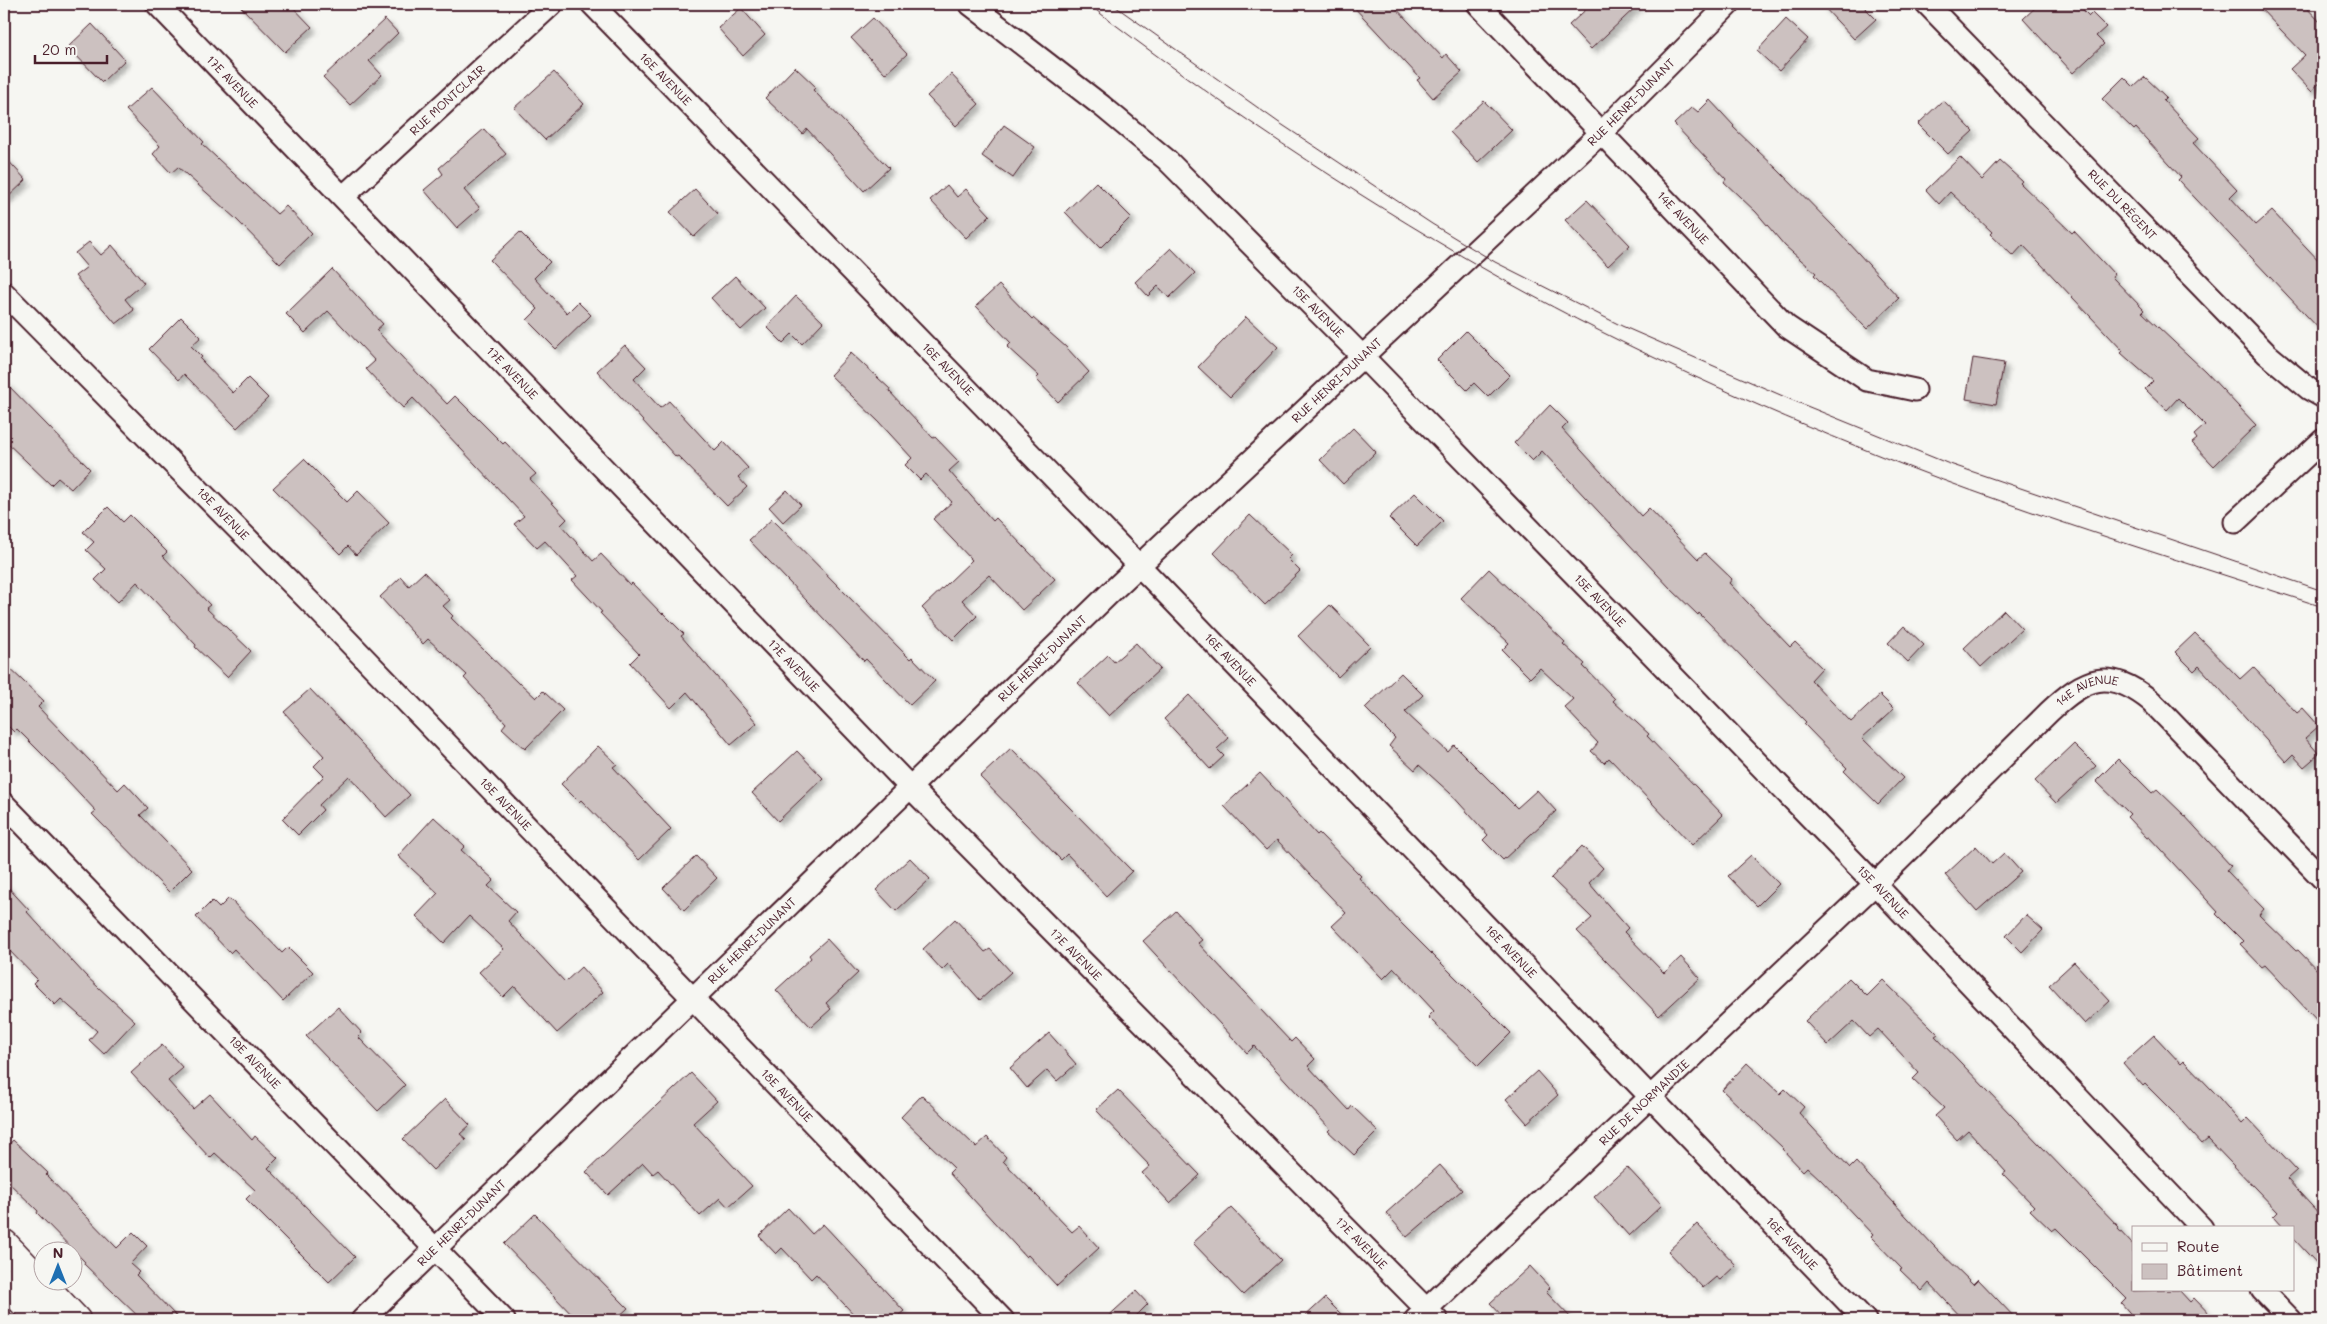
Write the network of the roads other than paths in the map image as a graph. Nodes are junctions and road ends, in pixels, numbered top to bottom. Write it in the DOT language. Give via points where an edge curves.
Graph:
graph roads {
  1 [pos="157,4"];
  2 [pos="552,4"];
  3 [pos="592,4"];
  4 [pos="970,4"];
  5 [pos="1478,4"];
  6 [pos="1729,4"];
  7 [pos="1927,4"];
  8 [pos="1601,133"];
  9 [pos="344,196"];
  10 [pos="4,293"];
  11 [pos="1363,357"];
  12 [pos="1915,390"];
  13 [pos="2323,397"];
  14 [pos="2323,440"];
  15 [pos="2235,522"];
  16 [pos="1139,567"];
  17 [pos="910,787"];
  18 [pos="4,804"];
  19 [pos="2323,879"];
  20 [pos="1875,884"];
  21 [pos="694,998"];
  22 [pos="1650,1096"];
  23 [pos="2200,1226"];
  24 [pos="4,1244"];
  25 [pos="437,1249"];
  26 [pos="4,1282"];
  27 [pos="2264,1292"];
  28 [pos="1426,1317"];
  29 [pos="41,1320"];
  30 [pos="76,1320"];
  31 [pos="362,1320"];
  32 [pos="504,1320"];
  33 [pos="1003,1320"];
  34 [pos="1865,1320"];
  35 [pos="2291,1320"];
  1 -- 9 [label="street, 17E AVENUE"];
  2 -- 9 [label="street, RUE MONTCLAIR"];
  3 -- 16 [label="street, 16E AVENUE"];
  4 -- 11 [label="street, 15E AVENUE" via="1167,160"];
  5 -- 8 [label="street, 14E AVENUE"];
  6 -- 8 [label="street, RUE HENRI-DUNANT"];
  7 -- 13 [label="street, RUE DU RÉGENT" via="2268,354"];
  8 -- 11 [label="street, RUE HENRI-DUNANT"];
  8 -- 12 [label="street, 14E AVENUE" via="1786,326 1867,380"];
  9 -- 17 [label="street, 17E AVENUE"];
  10 -- 21 [label="street, 18E AVENUE" via="316,608"];
  11 -- 16 [label="street, RUE HENRI-DUNANT"];
  11 -- 20 [label="street, 15E AVENUE"];
  14 -- 15 [label="street"];
  16 -- 17 [label="street, RUE HENRI-DUNANT"];
  16 -- 22 [label="street, 16E AVENUE"];
  17 -- 21 [label="street, RUE HENRI-DUNANT"];
  17 -- 28 [label="street, 17E AVENUE"];
  18 -- 25 [label="street, 19E AVENUE"];
  19 -- 20 [label="street, 14E AVENUE" via="2162,711 2128,684 2105,680 2084,684 2065,697"];
  20 -- 22 [label="street, RUE DE NORMANDIE"];
  20 -- 23 [label="street, 15E AVENUE"];
  21 -- 25 [label="street, RUE HENRI-DUNANT"];
  21 -- 33 [label="street, 18E AVENUE"];
  22 -- 28 [label="street, RUE DE NORMANDIE"];
  22 -- 34 [label="street, 16E AVENUE"];
  24 -- 30 [label="street"];
  25 -- 31 [label="street, RUE HENRI-DUNANT"];
  25 -- 32 [label="street, 19E AVENUE"];
  26 -- 29 [label="street"];
  27 -- 35 [label="street"];
}
